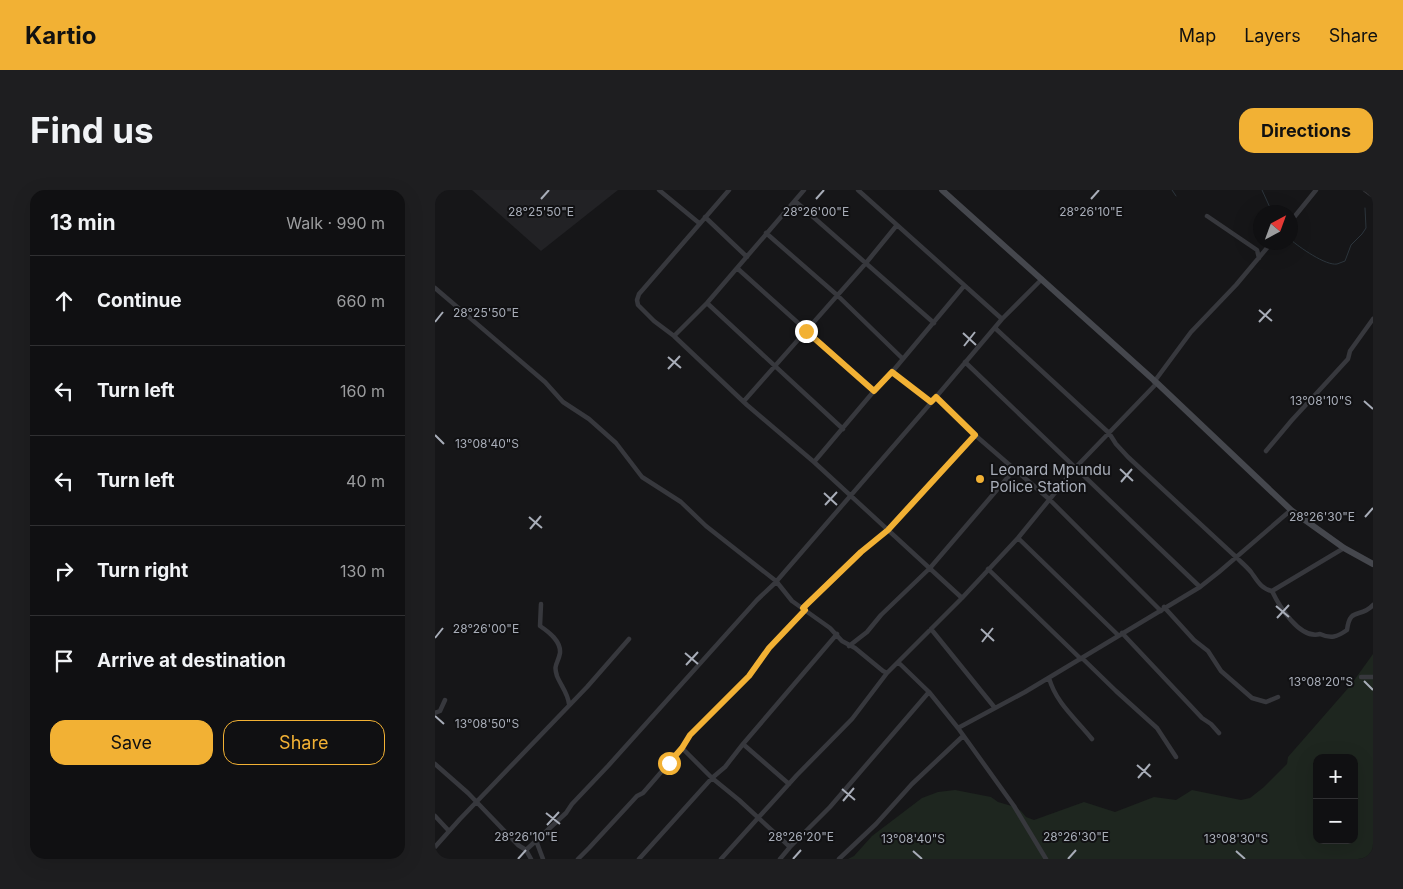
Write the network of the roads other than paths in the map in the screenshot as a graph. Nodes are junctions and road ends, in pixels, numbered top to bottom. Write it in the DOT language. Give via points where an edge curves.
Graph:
graph roads {
  1 [pos="659,190"];
  2 [pos="729,190"];
  3 [pos="804,190"];
  4 [pos="858,190"];
  5 [pos="942,190"];
  6 [pos="1316,190"];
  7 [pos="1365,190"];
  8 [pos="1373,196"];
  9 [pos="795,201"];
  10 [pos="1298,212"];
  11 [pos="1207,216"];
  12 [pos="705,217"];
  13 [pos="699,223"];
  14 [pos="897,225"];
  15 [pos="766,233"];
  16 [pos="1266,250"];
  17 [pos="747,256"];
  18 [pos="1259,258"];
  19 [pos="866,263"];
  20 [pos="737,268"];
  21 [pos="1042,279"];
  22 [pos="964,286"];
  23 [pos="435,288"];
  24 [pos="837,294"];
  25 [pos="707,302"];
  26 [pos="1002,318"];
  27 [pos="1373,319"];
  28 [pos="934,323"];
  29 [pos="995,328"];
  30 [pos="806,331"];
  31 [pos="674,336"];
  32 [pos="903,359"];
  33 [pos="965,362"];
  34 [pos="776,366"];
  35 [pos="892,372"];
  36 [pos="1155,383"];
  37 [pos="874,391"];
  38 [pos="936,397"];
  39 [pos="744,401"];
  40 [pos="931,402"];
  41 [pos="843,429"];
  42 [pos="1109,433"];
  43 [pos="975,435"];
  44 [pos="1266,452"];
  45 [pos="814,462"];
  46 [pos="1076,468"];
  47 [pos="1015,470"];
  48 [pos="849,496"];
  49 [pos="1049,499"];
  50 [pos="1291,510"];
  51 [pos="888,530"];
  52 [pos="1018,538"];
  53 [pos="1344,548"];
  54 [pos="1236,557"];
  55 [pos="1373,564"];
  56 [pos="930,568"];
  57 [pos="988,569"];
  58 [pos="776,581"];
  59 [pos="1200,587"];
  60 [pos="1272,592"];
  61 [pos="962,598"];
  62 [pos="541,604"];
  63 [pos="1373,604"];
  64 [pos="804,609"];
  65 [pos="1162,609"];
  66 [pos="931,629"];
  67 [pos="837,634"];
  68 [pos="1120,634"];
  69 [pos="629,639"];
  70 [pos="849,646"];
  71 [pos="1082,658"];
  72 [pos="899,663"];
  73 [pos="887,673"];
  74 [pos="1361,677"];
  75 [pos="1373,677"];
  76 [pos="1049,678"];
  77 [pos="929,692"];
  78 [pos="1278,697"];
  79 [pos="445,700"];
  80 [pos="569,704"];
  81 [pos="995,708"];
  82 [pos="435,713"];
  83 [pos="958,728"];
  84 [pos="1219,733"];
  85 [pos="963,736"];
  86 [pos="1092,738"];
  87 [pos="743,744"];
  88 [pos="682,748"];
  89 [pos="1175,757"];
  90 [pos="435,764"];
  91 [pos="711,778"];
  92 [pos="789,784"];
  93 [pos="476,802"];
  94 [pos="435,816"];
  95 [pos="759,818"];
  96 [pos="449,831"];
  97 [pos="540,837"];
  98 [pos="435,847"];
  99 [pos="790,847"];
  100 [pos="526,850"];
  101 [pos="531,859"];
  102 [pos="543,859"];
  103 [pos="577,859"];
  104 [pos="639,859"];
  105 [pos="721,859"];
  106 [pos="780,859"];
  107 [pos="839,859"];
  108 [pos="1046,859"];
  1 -- 13 [label="street"];
  2 -- 12 [label="street"];
  3 -- 9 [label="street"];
  4 -- 14 [label="street"];
  5 -- 21 [label="street"];
  6 -- 10 [label="street"];
  7 -- 8 [label="street"];
  9 -- 15 [label="street"];
  9 -- 19 [label="street"];
  11 -- 18 [label="street" via="1257,250"];
  12 -- 13 [label="street"];
  12 -- 17 [label="street"];
  13 -- 31 [label="street" via="637,300 638,306"];
  14 -- 19 [label="street"];
  14 -- 22 [label="street"];
  15 -- 17 [label="street"];
  15 -- 24 [label="street"];
  16 -- 18 [label="street"];
  17 -- 20 [label="street"];
  18 -- 36 [label="street" via="1191,332"];
  19 -- 24 [label="street"];
  19 -- 28 [label="street"];
  20 -- 25 [label="street"];
  20 -- 30 [label="street"];
  21 -- 26 [label="street"];
  21 -- 36 [label="street"];
  22 -- 26 [label="street"];
  22 -- 28 [label="street"];
  23 -- 58 [label="street" via="545,382 563,402 589,418 617,443 642,477 681,502"];
  24 -- 30 [label="street"];
  24 -- 32 [label="street"];
  25 -- 31 [label="street"];
  25 -- 34 [label="street"];
  26 -- 29 [label="street"];
  27 -- 44 [label="street" via="1350,351 1348,359"];
  28 -- 32 [label="street"];
  29 -- 33 [label="street"];
  29 -- 42 [label="street"];
  30 -- 34 [label="street"];
  30 -- 37 [label="street"];
  31 -- 39 [label="street"];
  32 -- 35 [label="street"];
  33 -- 38 [label="street"];
  33 -- 46 [label="street"];
  34 -- 39 [label="street"];
  34 -- 41 [label="street"];
  35 -- 37 [label="street"];
  35 -- 40 [label="street"];
  36 -- 42 [label="street"];
  36 -- 50 [label="street"];
  37 -- 41 [label="street"];
  38 -- 40 [label="street"];
  38 -- 43 [label="street"];
  39 -- 45 [label="street"];
  40 -- 48 [label="street"];
  41 -- 45 [label="street"];
  42 -- 46 [label="street"];
  42 -- 54 [label="street" via="1128,457"];
  43 -- 47 [label="street"];
  43 -- 51 [label="street"];
  45 -- 48 [label="street"];
  46 -- 49 [label="street"];
  46 -- 59 [label="street"];
  47 -- 49 [label="street"];
  47 -- 56 [label="street"];
  48 -- 51 [label="street"];
  48 -- 58 [label="street"];
  49 -- 52 [label="street"];
  49 -- 65 [label="street"];
  50 -- 53 [label="street"];
  50 -- 54 [label="street"];
  51 -- 56 [label="street"];
  51 -- 64 [label="street"];
  52 -- 57 [label="street"];
  52 -- 68 [label="street"];
  53 -- 55 [label="street"];
  53 -- 60 [label="street"];
  54 -- 59 [label="street"];
  54 -- 60 [label="street" via="1260,585"];
  56 -- 61 [label="street"];
  56 -- 70 [label="street"];
  57 -- 61 [label="street"];
  57 -- 71 [label="street"];
  58 -- 64 [label="street" via="792,601"];
  58 -- 97 [label="street" via="566,813"];
  59 -- 65 [label="street"];
  60 -- 63 [label="street" via="1281,609 1304,632 1327,637 1337,637 1347,630 1352,616"];
  61 -- 66 [label="street"];
  62 -- 80 [label="street" via="540,626 558,644 560,653 554,666 569,697"];
  64 -- 67 [label="street"];
  64 -- 88 [label="street" via="749,676 690,735"];
  65 -- 68 [label="street"];
  65 -- 78 [label="street" via="1208,652 1221,671 1252,698 1267,702"];
  66 -- 72 [label="street"];
  66 -- 81 [label="street"];
  67 -- 70 [label="street"];
  67 -- 87 [label="street"];
  68 -- 71 [label="street"];
  68 -- 84 [label="street"];
  69 -- 80 [label="street"];
  70 -- 73 [label="street"];
  71 -- 76 [label="street"];
  71 -- 89 [label="street" via="1157,728"];
  72 -- 73 [label="street"];
  72 -- 77 [label="street"];
  73 -- 92 [label="street" via="852,719"];
  74 -- 75 [label="street"];
  76 -- 81 [label="street"];
  76 -- 86 [label="street" via="1061,704"];
  77 -- 83 [label="street"];
  77 -- 99 [label="street" via="830,807"];
  79 -- 82 [label="street" via="440,711"];
  80 -- 93 [label="street"];
  81 -- 83 [label="street"];
  83 -- 85 [label="street"];
  85 -- 107 [label="street"];
  85 -- 108 [label="street" via="1014,806"];
  87 -- 91 [label="street" via="725,767"];
  87 -- 92 [label="street"];
  88 -- 91 [label="street"];
  88 -- 103 [label="street" via="643,793"];
  90 -- 93 [label="street"];
  91 -- 95 [label="street"];
  91 -- 104 [label="street"];
  92 -- 95 [label="street"];
  93 -- 96 [label="street"];
  93 -- 100 [label="street"];
  94 -- 96 [label="street"];
  95 -- 99 [label="street"];
  95 -- 105 [label="street"];
  96 -- 98 [label="street"];
  97 -- 100 [label="street"];
  97 -- 102 [label="street" via="537,843"];
  99 -- 106 [label="street"];
  100 -- 101 [label="street"];
}
